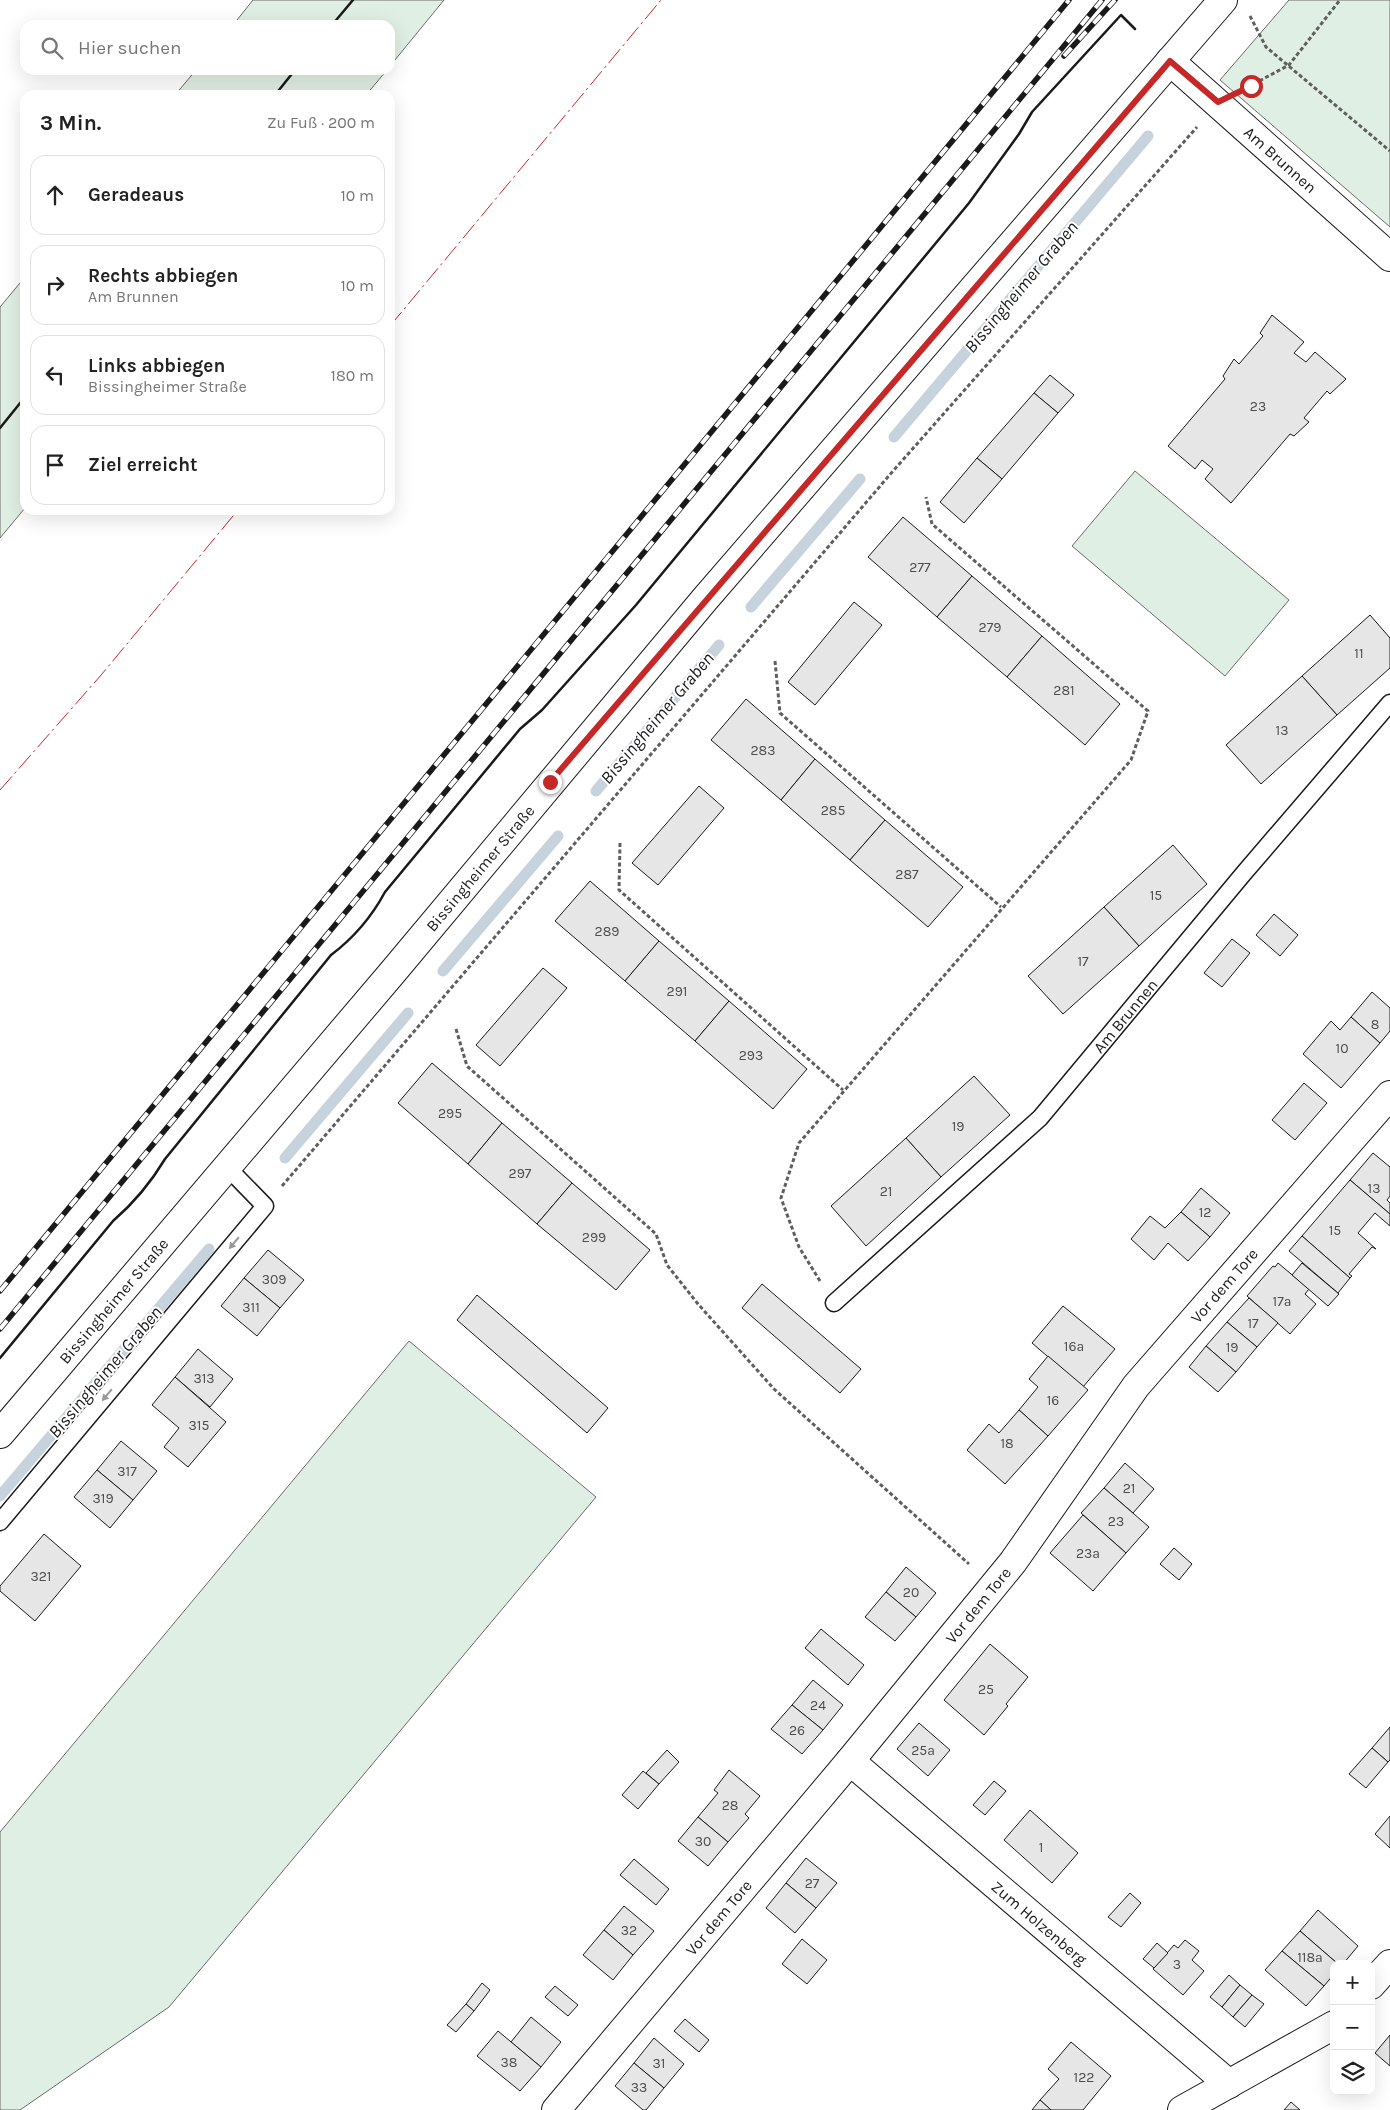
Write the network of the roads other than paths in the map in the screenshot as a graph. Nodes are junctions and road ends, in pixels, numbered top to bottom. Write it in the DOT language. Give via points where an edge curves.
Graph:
graph roads {
  1 [pos="1235,6"];
  2 [pos="1170,61"];
  3 [pos="1390,256"];
  4 [pos="1390,703"];
  5 [pos="1390,1095"];
  6 [pos="226,1166"];
  7 [pos="834,1304"];
  8 [pos="0,1434"];
  9 [pos="0,1522"];
  10 [pos="850,1761"];
  11 [pos="1390,1964"];
  12 [pos="1375,1980"];
  13 [pos="1330,2027"];
  14 [pos="1229,2084"];
  15 [pos="556,2110"];
  16 [pos="1182,2110"];
  1 -- 2 [label="street, Bissingheimer Straße"];
  2 -- 3 [label="street, Am Brunnen"];
  2 -- 6 [label="street, Bissingheimer Straße" via="699,607"];
  4 -- 7 [label="lane, Am Brunnen" via="1040,1118"];
  5 -- 10 [label="street, Vor dem Tore" via="1136,1386 1013,1562"];
  6 -- 8 [label="street, Bissingheimer Straße"];
  6 -- 9 [label="lane, one-way" via="265,1206"];
  10 -- 14 [label="street, Zum Holzenberg"];
  10 -- 15 [label="street, Vor dem Tore"];
  11 -- 12 [label="street"];
  13 -- 14 [label="street"];
  14 -- 16 [label="street"];
}
